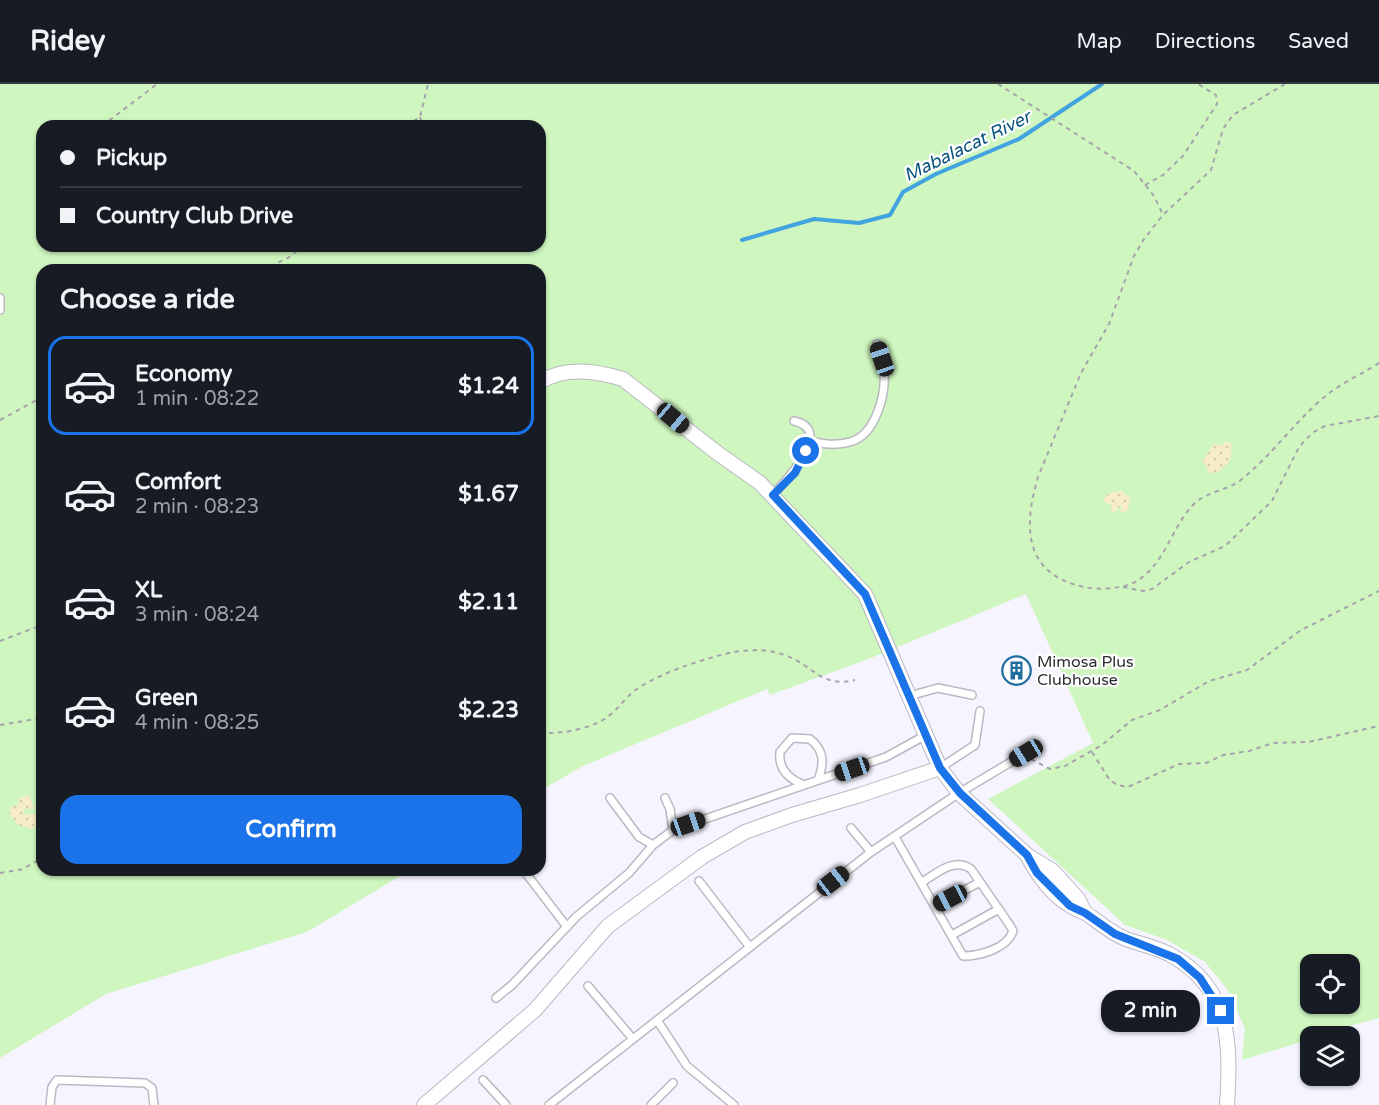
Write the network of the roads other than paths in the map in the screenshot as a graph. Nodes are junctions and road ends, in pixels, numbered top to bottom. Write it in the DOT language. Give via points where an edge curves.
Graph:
graph roads {
  1 [pos="0,298"];
  2 [pos="0,310"];
  3 [pos="877,344"];
  4 [pos="546,378"];
  5 [pos="794,421"];
  6 [pos="809,441"];
  7 [pos="773,495"];
  8 [pos="909,696"];
  9 [pos="972,696"];
  10 [pos="980,711"];
  11 [pos="926,735"];
  12 [pos="1026,753"];
  13 [pos="940,768"];
  14 [pos="818,780"];
  15 [pos="804,785"];
  16 [pos="960,793"];
  17 [pos="610,798"];
  18 [pos="665,798"];
  19 [pos="851,828"];
  20 [pos="673,830"];
  21 [pos="895,837"];
  22 [pos="653,845"];
  23 [pos="871,852"];
  24 [pos="527,876"];
  25 [pos="699,881"];
  26 [pos="921,882"];
  27 [pos="980,882"];
  28 [pos="935,906"];
  29 [pos="999,909"];
  30 [pos="567,927"];
  31 [pos="952,935"];
  32 [pos="749,946"];
  33 [pos="588,986"];
  34 [pos="496,998"];
  35 [pos="657,1020"];
  36 [pos="633,1039"];
  37 [pos="483,1080"];
  38 [pos="673,1083"];
  39 [pos="50,1105"];
  40 [pos="154,1105"];
  41 [pos="424,1105"];
  42 [pos="506,1105"];
  43 [pos="549,1105"];
  44 [pos="651,1105"];
  45 [pos="734,1105"];
  46 [pos="1227,1105"];
  1 -- 2 [label="lane"];
  3 -- 6 [label="lane" via="884,372 879,406 866,434 832,445"];
  4 -- 7 [label="street" via="599,372 623,380"];
  5 -- 6 [label="lane" via="808,427"];
  6 -- 7 [label="lane" via="795,473"];
  7 -- 8 [label="street" via="865,594"];
  8 -- 9 [label="lane" via="938,688"];
  8 -- 11 [label="street"];
  10 -- 13 [label="lane" via="975,745"];
  11 -- 13 [label="street"];
  11 -- 14 [label="lane" via="886,757"];
  12 -- 16 [label="lane"];
  13 -- 16 [label="street"];
  13 -- 41 [label="street" via="792,814 745,832 702,857 608,926 534,1010"];
  14 -- 15 [label="lane"];
  14 -- 15 [label="lane" via="823,763 819,748 810,739 792,738 780,752 781,764 788,776"];
  15 -- 20 [label="lane"];
  16 -- 21 [label="lane"];
  16 -- 46 [label="street" via="1027,855 1052,891 1070,906 1115,934 1178,959 1200,978 1226,1024"];
  17 -- 22 [label="lane" via="639,837"];
  18 -- 20 [label="lane"];
  19 -- 23 [label="lane"];
  20 -- 22 [label="lane"];
  21 -- 23 [label="lane"];
  21 -- 26 [label="lane"];
  22 -- 30 [label="lane" via="629,873"];
  23 -- 32 [label="lane"];
  24 -- 30 [label="lane"];
  25 -- 32 [label="lane"];
  26 -- 27 [label="lane" via="955,863 971,869"];
  26 -- 28 [label="lane"];
  27 -- 28 [label="lane"];
  27 -- 29 [label="lane"];
  28 -- 31 [label="lane"];
  29 -- 31 [label="lane"];
  29 -- 31 [label="lane" via="1013,931 995,948 976,956 963,956"];
  30 -- 34 [label="lane"];
  32 -- 35 [label="lane"];
  33 -- 36 [label="lane"];
  35 -- 36 [label="lane"];
  35 -- 45 [label="lane" via="687,1066"];
  36 -- 43 [label="lane"];
  37 -- 42 [label="lane"];
  38 -- 44 [label="lane"];
  39 -- 40 [label="lane" via="57,1080 146,1083 152,1088"];
}
